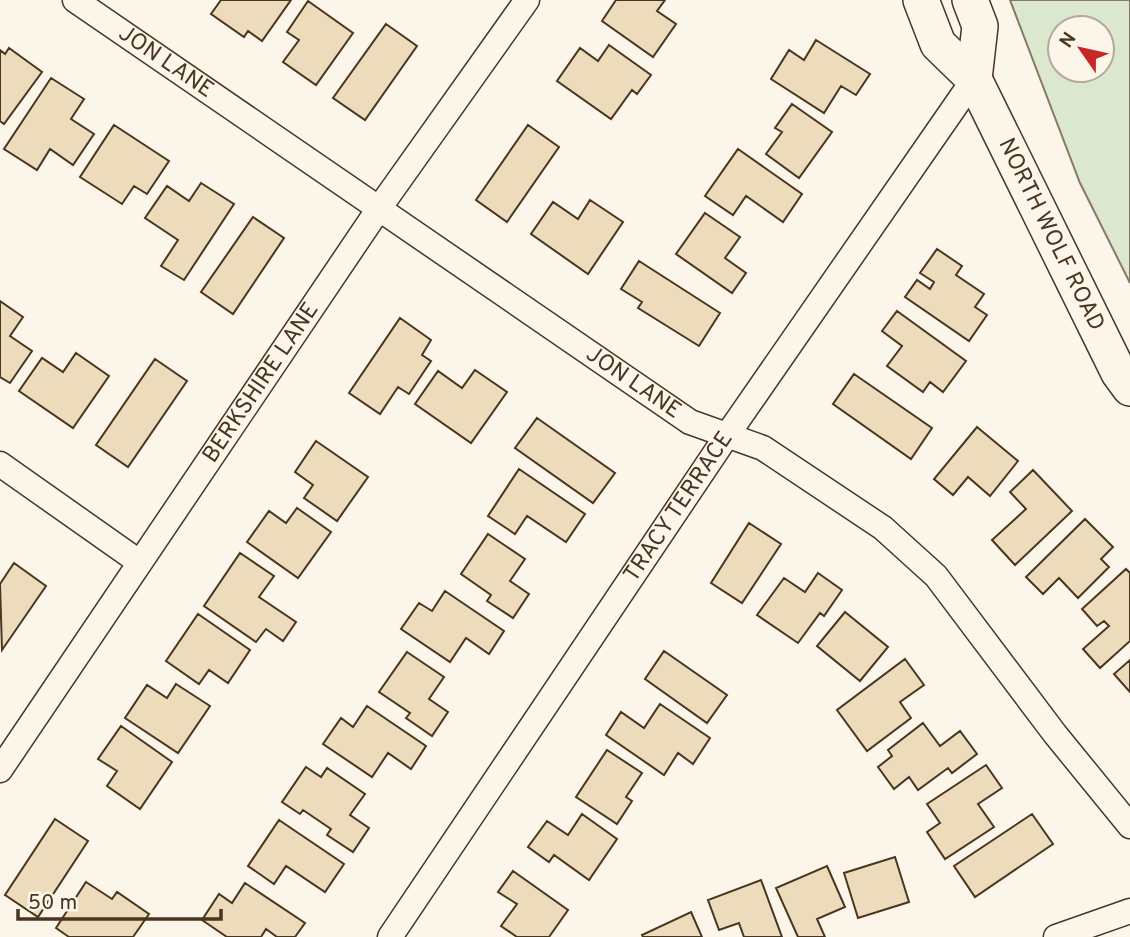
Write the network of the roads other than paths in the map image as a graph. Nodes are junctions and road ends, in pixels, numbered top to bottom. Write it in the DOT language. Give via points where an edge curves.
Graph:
graph roads {
  1 [pos="75,0"];
  2 [pos="527,0"];
  3 [pos="921,0"];
  4 [pos="970,0"];
  5 [pos="974,79"];
  6 [pos="380,207"];
  7 [pos="1130,388"];
  8 [pos="728,434"];
  9 [pos="0,464"];
  10 [pos="139,562"];
  11 [pos="0,770"];
  12 [pos="1130,826"];
  13 [pos="1130,911"];
  14 [pos="390,937"];
  15 [pos="1056,937"];
  1 -- 6 [label="street, JON LANE"];
  2 -- 6 [label="street, BERKSHIRE LANE"];
  3 -- 5 [label="main road, NORTH WOLF ROAD" via="938,44"];
  4 -- 5 [label="main road" via="980,26"];
  5 -- 7 [label="main road, NORTH WOLF ROAD"];
  5 -- 8 [label="street, TRACY TERRACE"];
  6 -- 8 [label="street, JON LANE" via="690,422"];
  6 -- 10 [label="street, BERKSHIRE LANE"];
  8 -- 12 [label="street, JON LANE" via="762,448 883,528 936,576"];
  8 -- 14 [label="street, TRACY TERRACE"];
  9 -- 10 [label="street"];
  10 -- 11 [label="street, BERKSHIRE LANE"];
  13 -- 15 [label="street"];
}
